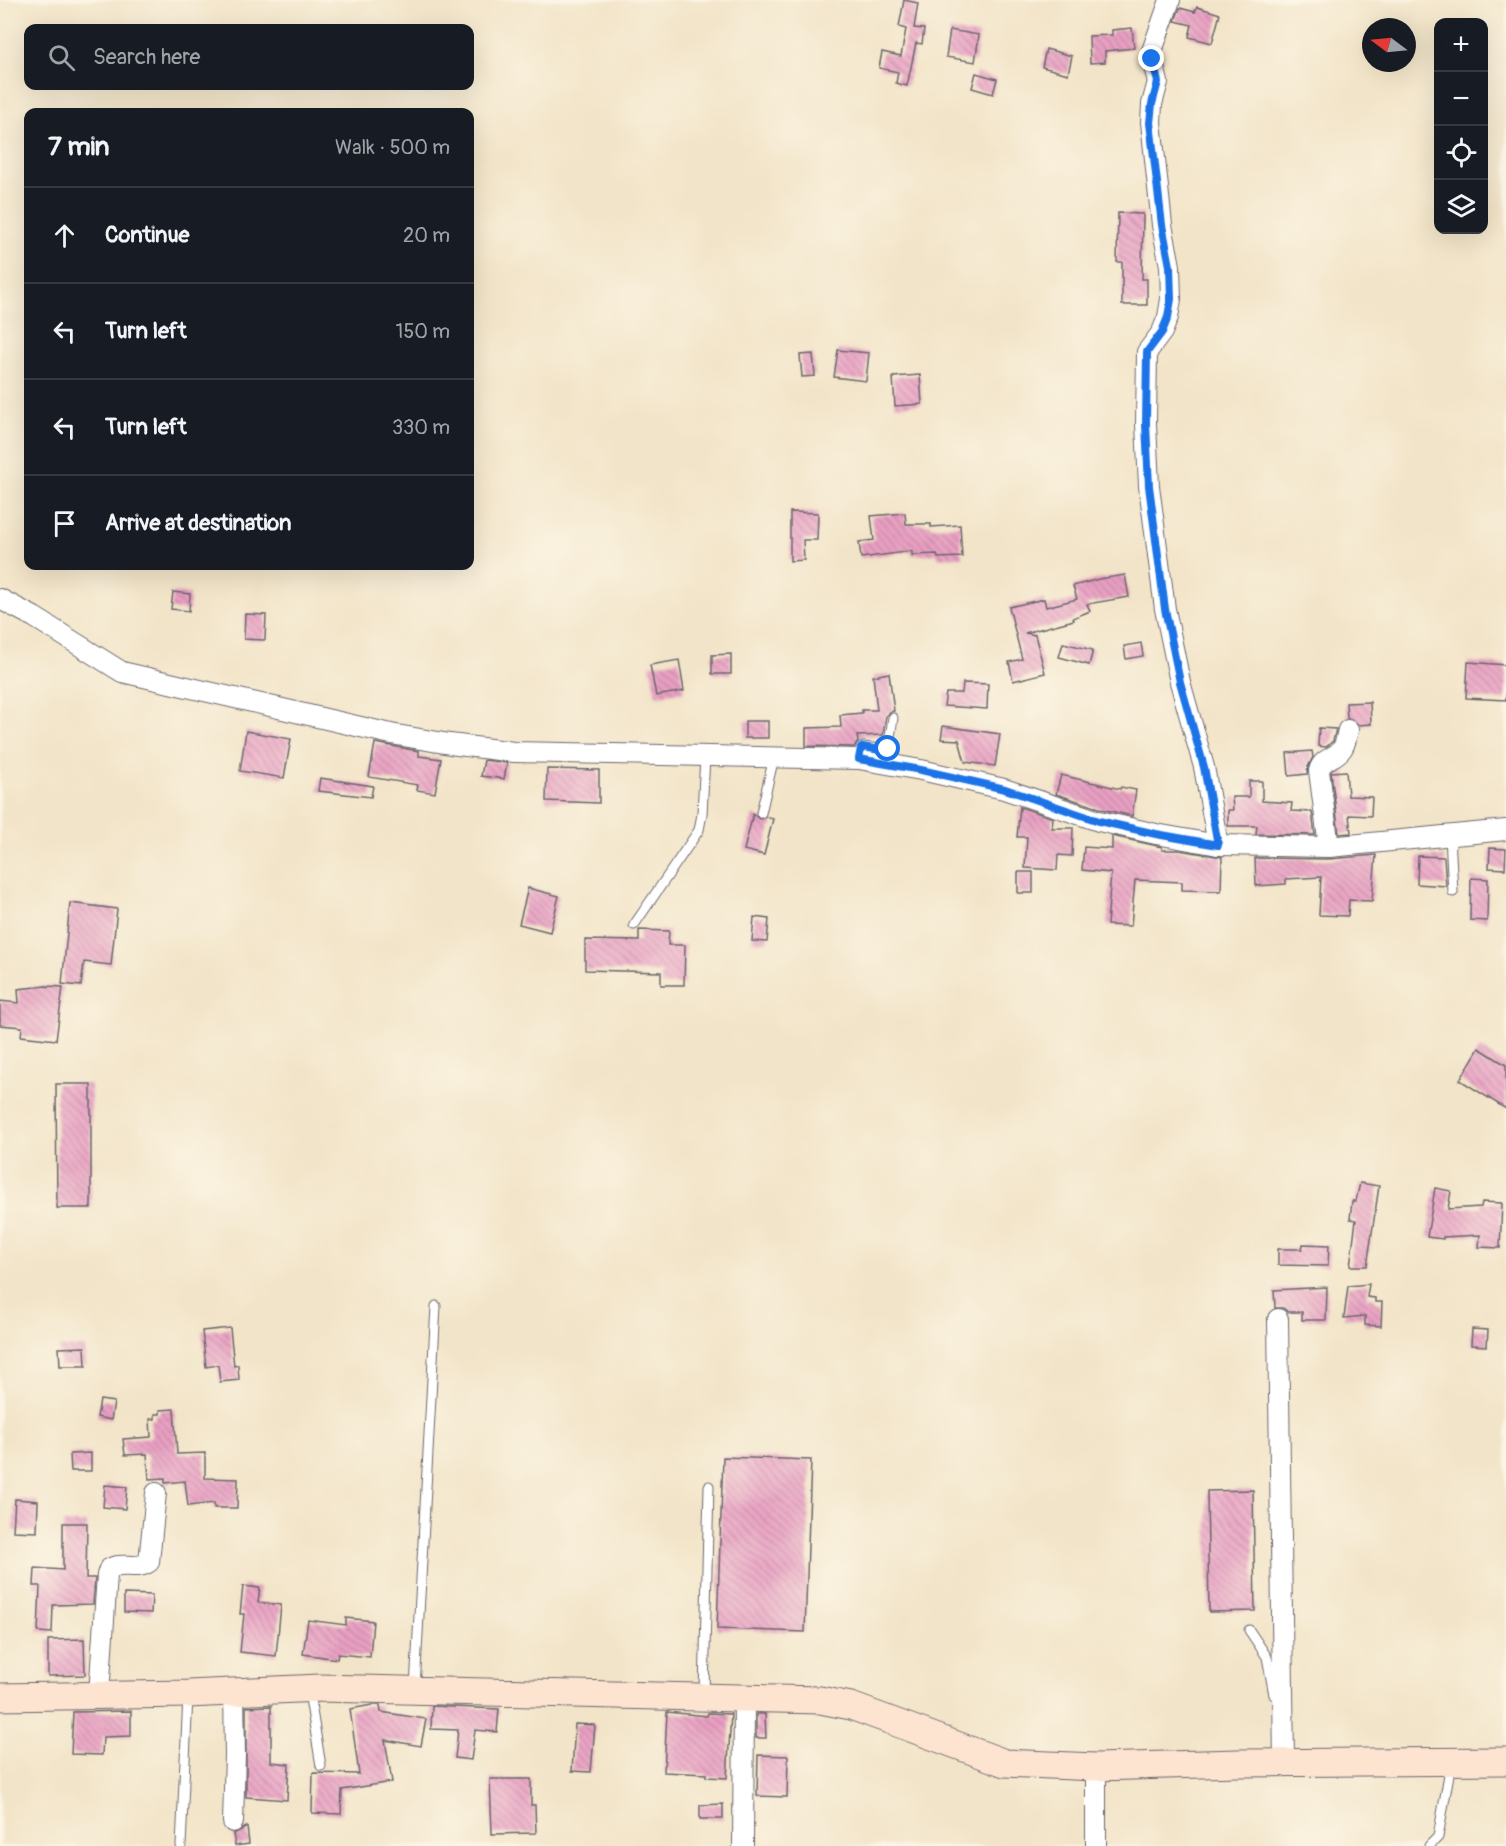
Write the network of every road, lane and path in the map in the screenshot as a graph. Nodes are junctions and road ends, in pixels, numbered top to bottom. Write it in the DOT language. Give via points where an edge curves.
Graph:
graph roads {
  1 [pos="1170,0"];
  2 [pos="0,599"];
  3 [pos="893,718"];
  4 [pos="1348,730"];
  5 [pos="705,756"];
  6 [pos="774,757"];
  7 [pos="859,759"];
  8 [pos="761,813"];
  9 [pos="1506,830"];
  10 [pos="1450,836"];
  11 [pos="1218,845"];
  12 [pos="1329,847"];
  13 [pos="1454,892"];
  14 [pos="634,925"];
  15 [pos="436,1306"];
  16 [pos="1278,1318"];
  17 [pos="709,1486"];
  18 [pos="156,1494"];
  19 [pos="1249,1630"];
  20 [pos="308,1688"];
  21 [pos="415,1690"];
  22 [pos="234,1691"];
  23 [pos="188,1694"];
  24 [pos="99,1695"];
  25 [pos="0,1697"];
  26 [pos="704,1697"];
  27 [pos="744,1698"];
  28 [pos="1506,1761"];
  29 [pos="1452,1762"];
  30 [pos="1279,1763"];
  31 [pos="321,1766"];
  32 [pos="1096,1767"];
  33 [pos="233,1822"];
  34 [pos="181,1846"];
  35 [pos="743,1846"];
  36 [pos="1096,1846"];
  37 [pos="1429,1846"];
  1 -- 11 [label="street" via="1152,51 1158,82 1150,123 1171,299 1162,332 1147,352 1149,486 1165,609 1204,767"];
  2 -- 5 [label="street" via="122,672 391,734 514,752"];
  3 -- 7 [label="lane" via="888,750 863,747"];
  4 -- 12 [label="street" via="1340,752 1324,761 1319,771"];
  5 -- 6 [label="street"];
  5 -- 14 [label="lane" via="699,830"];
  6 -- 7 [label="street"];
  6 -- 8 [label="lane"];
  7 -- 11 [label="street" via="1005,789 1099,821"];
  9 -- 10 [label="street"];
  10 -- 12 [label="street"];
  10 -- 13 [label="lane"];
  11 -- 12 [label="street"];
  15 -- 21 [label="lane"];
  16 -- 30 [label="street"];
  17 -- 26 [label="lane"];
  18 -- 24 [label="street" via="149,1562 143,1566 115,1565 107,1575"];
  19 -- 30 [label="lane" via="1267,1657 1274,1688"];
  20 -- 21 [label="street"];
  20 -- 22 [label="street"];
  20 -- 31 [label="lane"];
  21 -- 26 [label="street"];
  22 -- 23 [label="street"];
  22 -- 33 [label="street"];
  23 -- 24 [label="street"];
  23 -- 34 [label="lane"];
  24 -- 25 [label="street"];
  26 -- 27 [label="street"];
  27 -- 32 [label="street" via="820,1700 850,1706 1005,1763"];
  27 -- 35 [label="street"];
  28 -- 29 [label="street"];
  29 -- 30 [label="street"];
  29 -- 37 [label="lane" via="1438,1837"];
  30 -- 32 [label="street"];
  32 -- 36 [label="street"];
}
